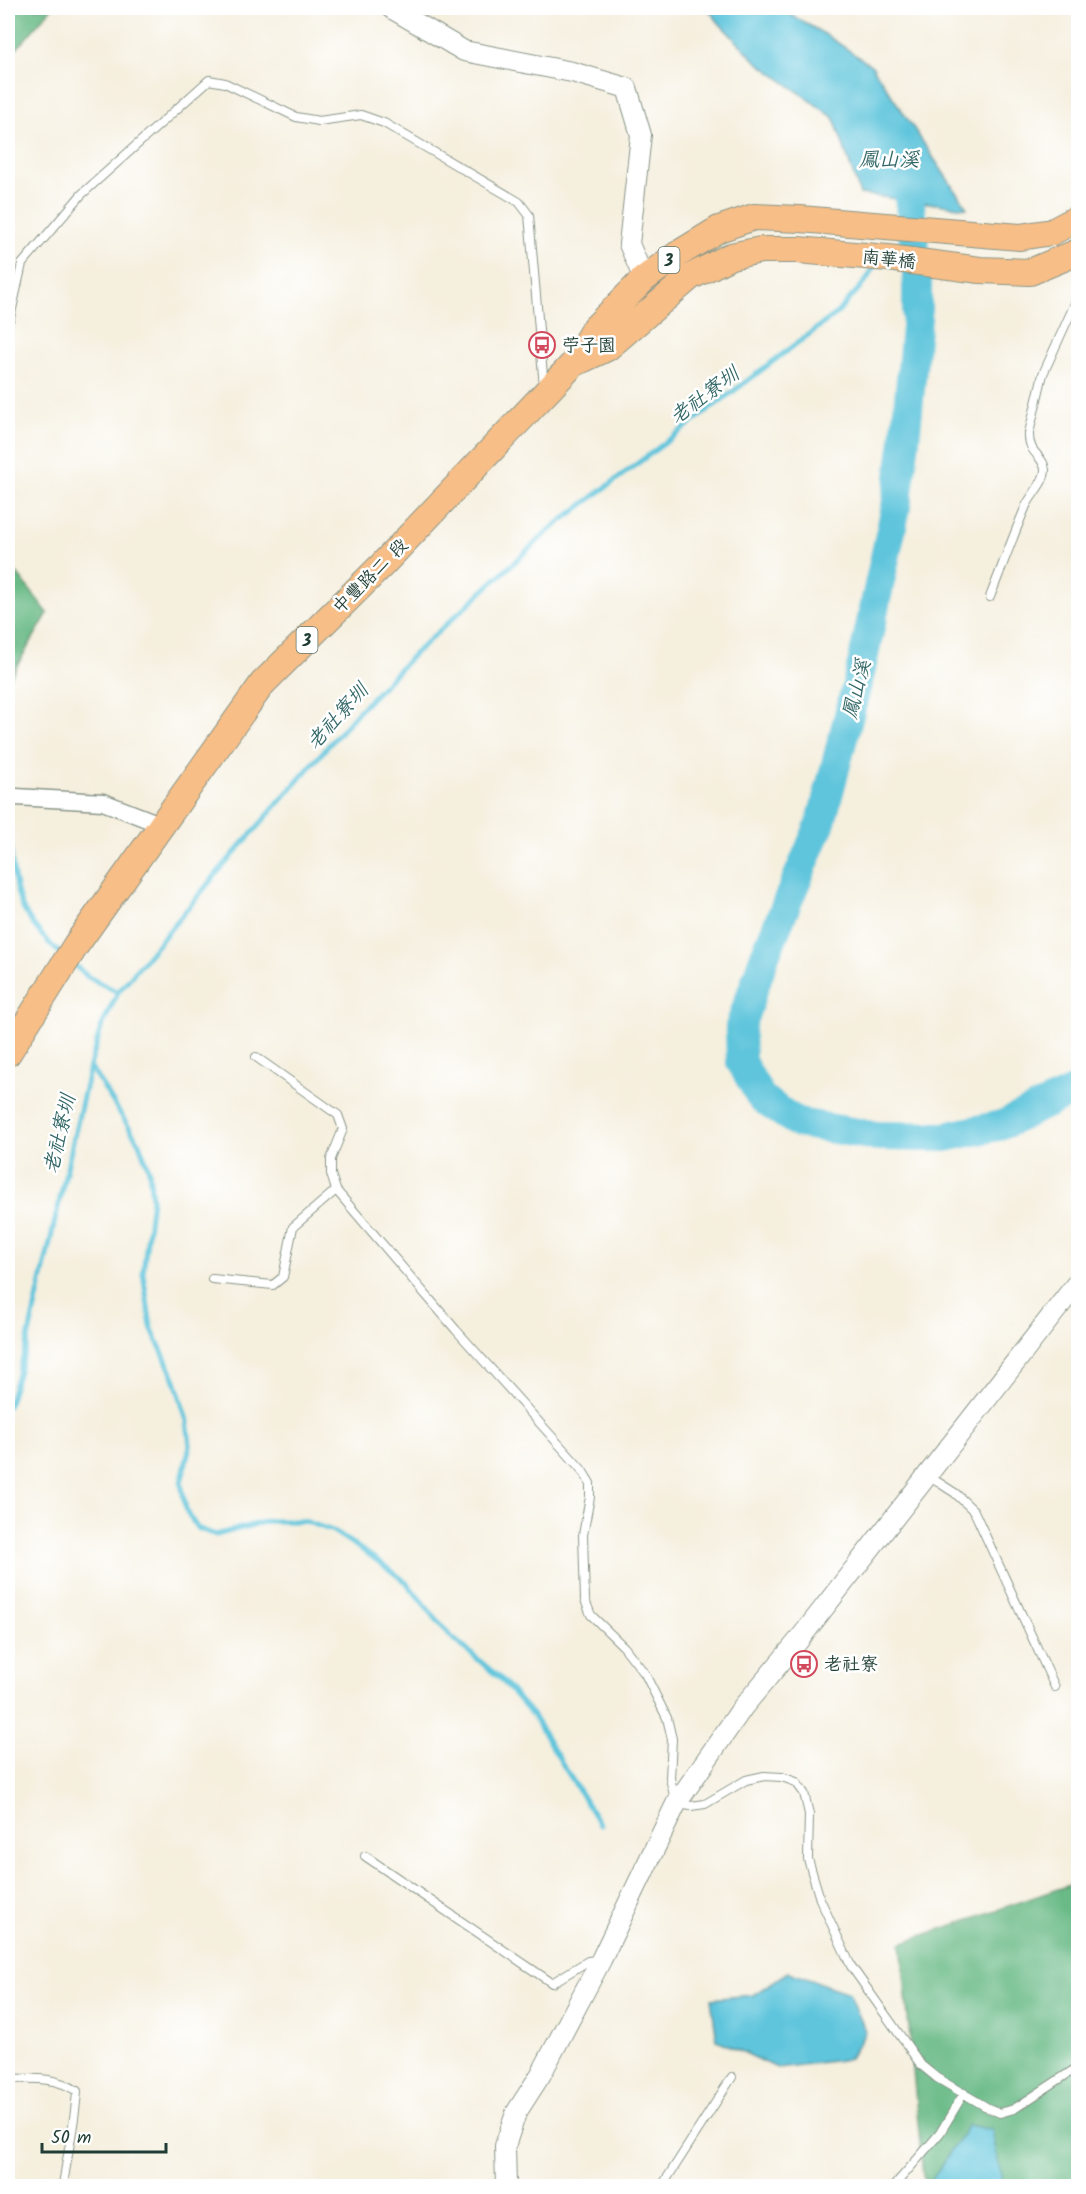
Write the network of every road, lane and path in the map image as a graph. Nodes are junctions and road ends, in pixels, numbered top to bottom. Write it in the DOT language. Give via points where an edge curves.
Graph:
graph roads {
  1 [pos="391,8"];
  2 [pos="800,219"];
  3 [pos="1078,221"];
  4 [pos="798,250"];
  5 [pos="1078,252"];
  6 [pos="644,279"];
  7 [pos="1078,297"];
  8 [pos="8,322"];
  9 [pos="573,364"];
  10 [pos="545,394"];
  11 [pos="990,597"];
  12 [pos="12,798"];
  13 [pos="162,825"];
  14 [pos="8,1053"];
  15 [pos="256,1057"];
  16 [pos="336,1190"];
  17 [pos="212,1279"];
  18 [pos="1078,1282"];
  19 [pos="927,1475"];
  20 [pos="1055,1687"];
  21 [pos="676,1804"];
  22 [pos="365,1856"];
  23 [pos="602,1960"];
  24 [pos="1078,2067"];
  25 [pos="732,2077"];
  26 [pos="8,2079"];
  27 [pos="964,2092"];
  28 [pos="63,2187"];
  29 [pos="506,2187"];
  30 [pos="662,2187"];
  31 [pos="894,2187"];
  1 -- 6 [label="street" via="464,51 572,72 627,88 641,135 629,244"];
  2 -- 3 [label="main road, 南華橋 / 3" via="1020,237 1052,232"];
  2 -- 6 [label="main road, 中豐路二 段 / 3" via="754,217 719,229"];
  4 -- 5 [label="main road, 南華橋 / 3" via="1030,272"];
  4 -- 9 [label="main road, 中豐路二 段 / 3" via="761,250 732,256 690,277 607,348"];
  6 -- 9 [label="main road, 中豐路二 段 / 3" via="593,330"];
  7 -- 11 [label="lane" via="1046,365 1029,433 1031,450 1043,463 1043,478 1026,506"];
  8 -- 10 [label="lane" via="22,264 82,194 209,80 225,83 296,117 319,121 361,116 384,123 519,202 529,215"];
  9 -- 10 [label="main road, 中豐路二 段 / 3"];
  10 -- 13 [label="main road, 中豐路二 段 / 3" via="263,683"];
  12 -- 13 [label="street" via="103,802"];
  13 -- 14 [label="main road, 中豐路二 段 / 3" via="76,945"];
  15 -- 16 [label="lane" via="338,1116 343,1129 331,1159"];
  16 -- 17 [label="lane" via="293,1227 283,1277 273,1285"];
  16 -- 21 [label="lane" via="590,1483 583,1535 585,1600 591,1615 645,1674 667,1718 672,1739 670,1778"];
  18 -- 19 [label="street"];
  19 -- 20 [label="lane" via="974,1511"];
  19 -- 21 [label="street" via="743,1707"];
  21 -- 23 [label="street"];
  21 -- 27 [label="lane" via="705,1804 746,1780 764,1776 796,1782 804,1793 809,1814 808,1859 820,1899 851,1966 921,2065"];
  22 -- 23 [label="lane" via="552,1983 588,1961"];
  23 -- 29 [label="street" via="516,2113 505,2146"];
  24 -- 27 [label="lane" via="1014,2109 1000,2113"];
  25 -- 30 [label="lane"];
  26 -- 28 [label="lane" via="53,2079 77,2091"];
  27 -- 31 [label="lane" via="940,2133"];
}
